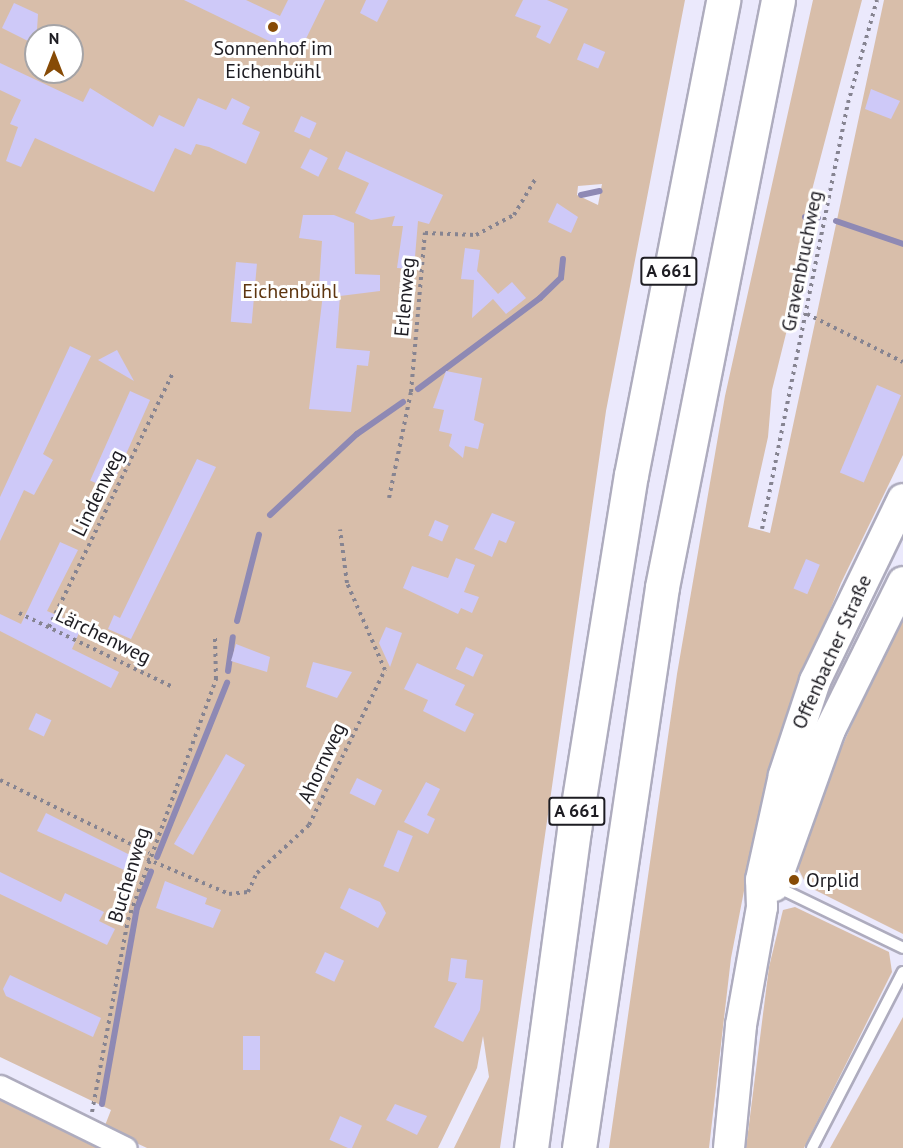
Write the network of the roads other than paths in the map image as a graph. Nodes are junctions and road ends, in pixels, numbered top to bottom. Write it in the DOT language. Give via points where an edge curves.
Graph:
graph roads {
  1 [pos="713,0"];
  2 [pos="723,0"];
  3 [pos="778,0"];
  4 [pos="708,66"];
  5 [pos="903,499"];
  6 [pos="903,582"];
  7 [pos="766,891"];
  8 [pos="903,948"];
  9 [pos="903,972"];
  10 [pos="0,1086"];
  11 [pos="126,1148"];
  12 [pos="531,1148"];
  13 [pos="579,1148"];
  14 [pos="729,1148"];
  15 [pos="812,1148"];
  1 -- 4 [label="highway"];
  2 -- 4 [label="highway, A 661"];
  3 -- 13 [label="highway, A 661" via="662,587"];
  4 -- 12 [label="highway, A 661" via="631,475 573,830"];
  5 -- 7 [label="main road, Offenbacher Straße" via="799,720"];
  6 -- 7 [label="main road, Offenbacher Straße" via="830,730"];
  7 -- 8 [label="lane"];
  7 -- 14 [label="main road, Offenbacher Straße" via="741,1025"];
  9 -- 15 [label="lane"];
  10 -- 11 [label="street"];
}
